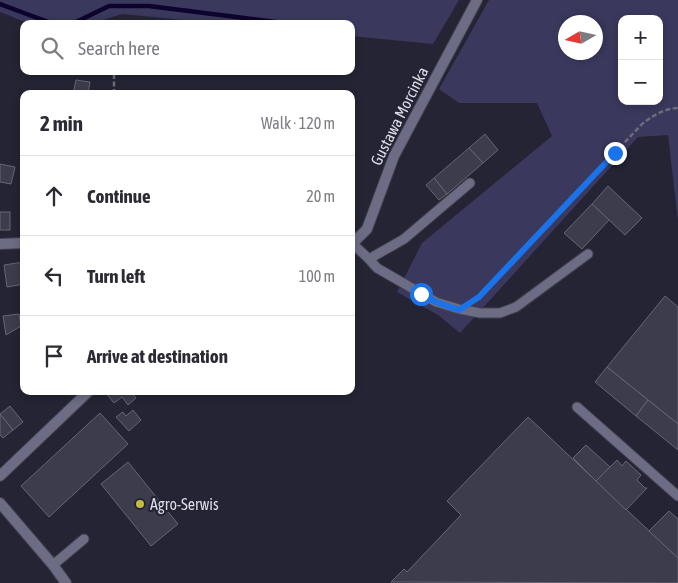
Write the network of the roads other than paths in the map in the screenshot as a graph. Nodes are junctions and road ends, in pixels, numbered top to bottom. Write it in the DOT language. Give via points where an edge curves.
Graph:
graph roads {
  1 [pos="477,0"];
  2 [pos="470,183"];
  3 [pos="355,242"];
  4 [pos="20,243"];
  5 [pos="0,244"];
  6 [pos="355,247"];
  7 [pos="588,254"];
  8 [pos="369,259"];
  9 [pos="86,395"];
  10 [pos="577,407"];
  11 [pos="0,476"];
  12 [pos="678,496"];
  13 [pos="0,503"];
  14 [pos="84,539"];
  15 [pos="52,565"];
  16 [pos="66,583"];
  1 -- 3 [label="street, Gustawa Morcinka" via="394,156 367,229"];
  2 -- 8 [label="lane" via="404,239"];
  4 -- 5 [label="street"];
  6 -- 8 [label="lane"];
  7 -- 8 [label="lane" via="516,307 500,313 459,310 436,302 377,268"];
  9 -- 11 [label="street"];
  10 -- 12 [label="lane"];
  13 -- 15 [label="street"];
  14 -- 15 [label="lane"];
  15 -- 16 [label="street"];
}
